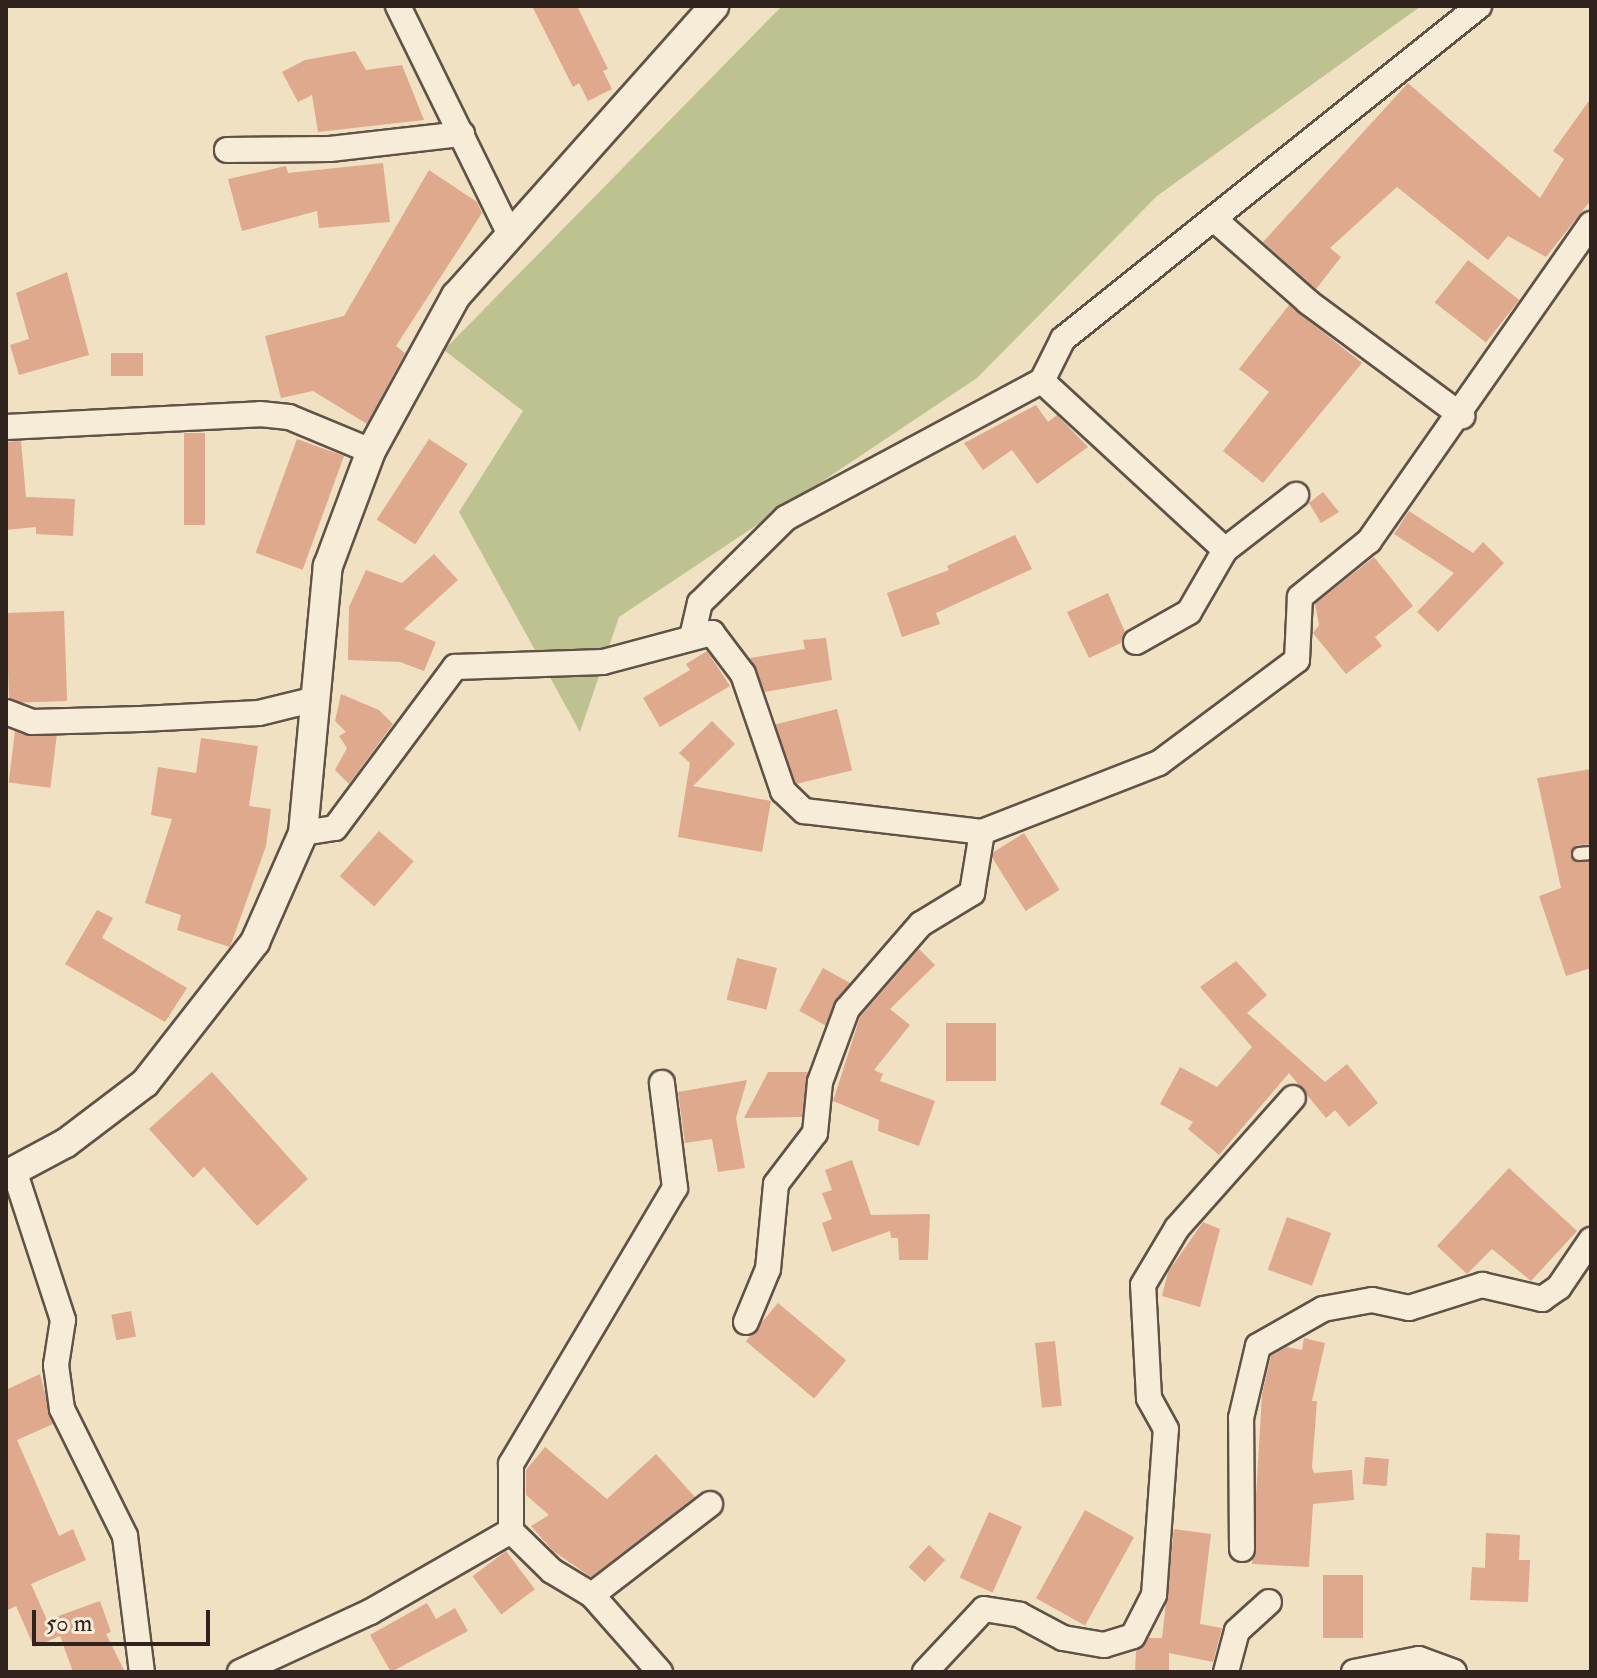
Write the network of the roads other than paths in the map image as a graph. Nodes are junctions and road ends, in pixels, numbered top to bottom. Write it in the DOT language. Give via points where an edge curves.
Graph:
graph roads {
  1 [pos="398,6"];
  2 [pos="714,6"];
  3 [pos="1479,6"];
  4 [pos="462,134"];
  5 [pos="227,150"];
  6 [pos="1214,219"];
  7 [pos="1591,224"];
  8 [pos="508,231"];
  9 [pos="1042,381"];
  10 [pos="1462,416"];
  11 [pos="6,427"];
  12 [pos="371,451"];
  13 [pos="1296,495"];
  14 [pos="1225,550"];
  15 [pos="692,637"];
  16 [pos="1136,642"];
  17 [pos="316,699"];
  18 [pos="6,712"];
  19 [pos="982,832"];
  20 [pos="303,833"];
  21 [pos="662,1083"];
  22 [pos="1293,1098"];
  23 [pos="10,1172"];
  24 [pos="1591,1240"];
  25 [pos="746,1322"];
  26 [pos="710,1504"];
  27 [pos="511,1531"];
  28 [pos="1242,1549"];
  29 [pos="592,1595"];
  30 [pos="1269,1602"];
  31 [pos="142,1672"];
  32 [pos="240,1672"];
  33 [pos="660,1672"];
  34 [pos="925,1672"];
  35 [pos="1226,1672"];
  36 [pos="1354,1672"];
  37 [pos="1454,1672"];
  1 -- 4 [label="street"];
  2 -- 8 [label="street"];
  3 -- 6 [label="street"];
  4 -- 5 [label="street" via="330,149"];
  4 -- 8 [label="street"];
  6 -- 9 [label="street" via="1063,339"];
  6 -- 10 [label="street" via="1308,302"];
  7 -- 10 [label="street"];
  8 -- 12 [label="street" via="456,296"];
  9 -- 14 [label="street"];
  9 -- 15 [label="street" via="786,518 700,603"];
  10 -- 19 [label="street" via="1369,541 1300,597 1297,660 1159,763"];
  11 -- 12 [label="street" via="260,414 289,417"];
  12 -- 17 [label="street" via="328,566"];
  13 -- 14 [label="street"];
  14 -- 16 [label="street" via="1189,612"];
  15 -- 19 [label="street" via="712,633 743,674 783,791 804,811"];
  15 -- 20 [label="street" via="603,662 455,667 335,828"];
  17 -- 18 [label="street" via="259,713 141,719 32,722"];
  17 -- 20 [label="street"];
  19 -- 25 [label="street" via="972,893 921,924 847,1009 820,1082 815,1133 776,1184 768,1269"];
  20 -- 23 [label="street" via="255,942 145,1083 66,1143"];
  21 -- 27 [label="street" via="675,1188 511,1464"];
  22 -- 34 [label="street" via="1177,1228 1143,1285 1149,1398 1166,1429 1154,1595 1133,1636 1104,1645 1077,1640 1020,1615 984,1609"];
  23 -- 31 [label="street" via="63,1320 56,1365 62,1409 125,1536"];
  24 -- 28 [label="street" via="1559,1287 1542,1299 1482,1285 1409,1308 1372,1300 1323,1309 1258,1346 1241,1418"];
  26 -- 29 [label="street"];
  27 -- 29 [label="street" via="552,1571"];
  27 -- 32 [label="street" via="370,1612"];
  29 -- 33 [label="street"];
  30 -- 35 [label="street" via="1237,1631"];
  36 -- 37 [label="street" via="1419,1659"];
}
